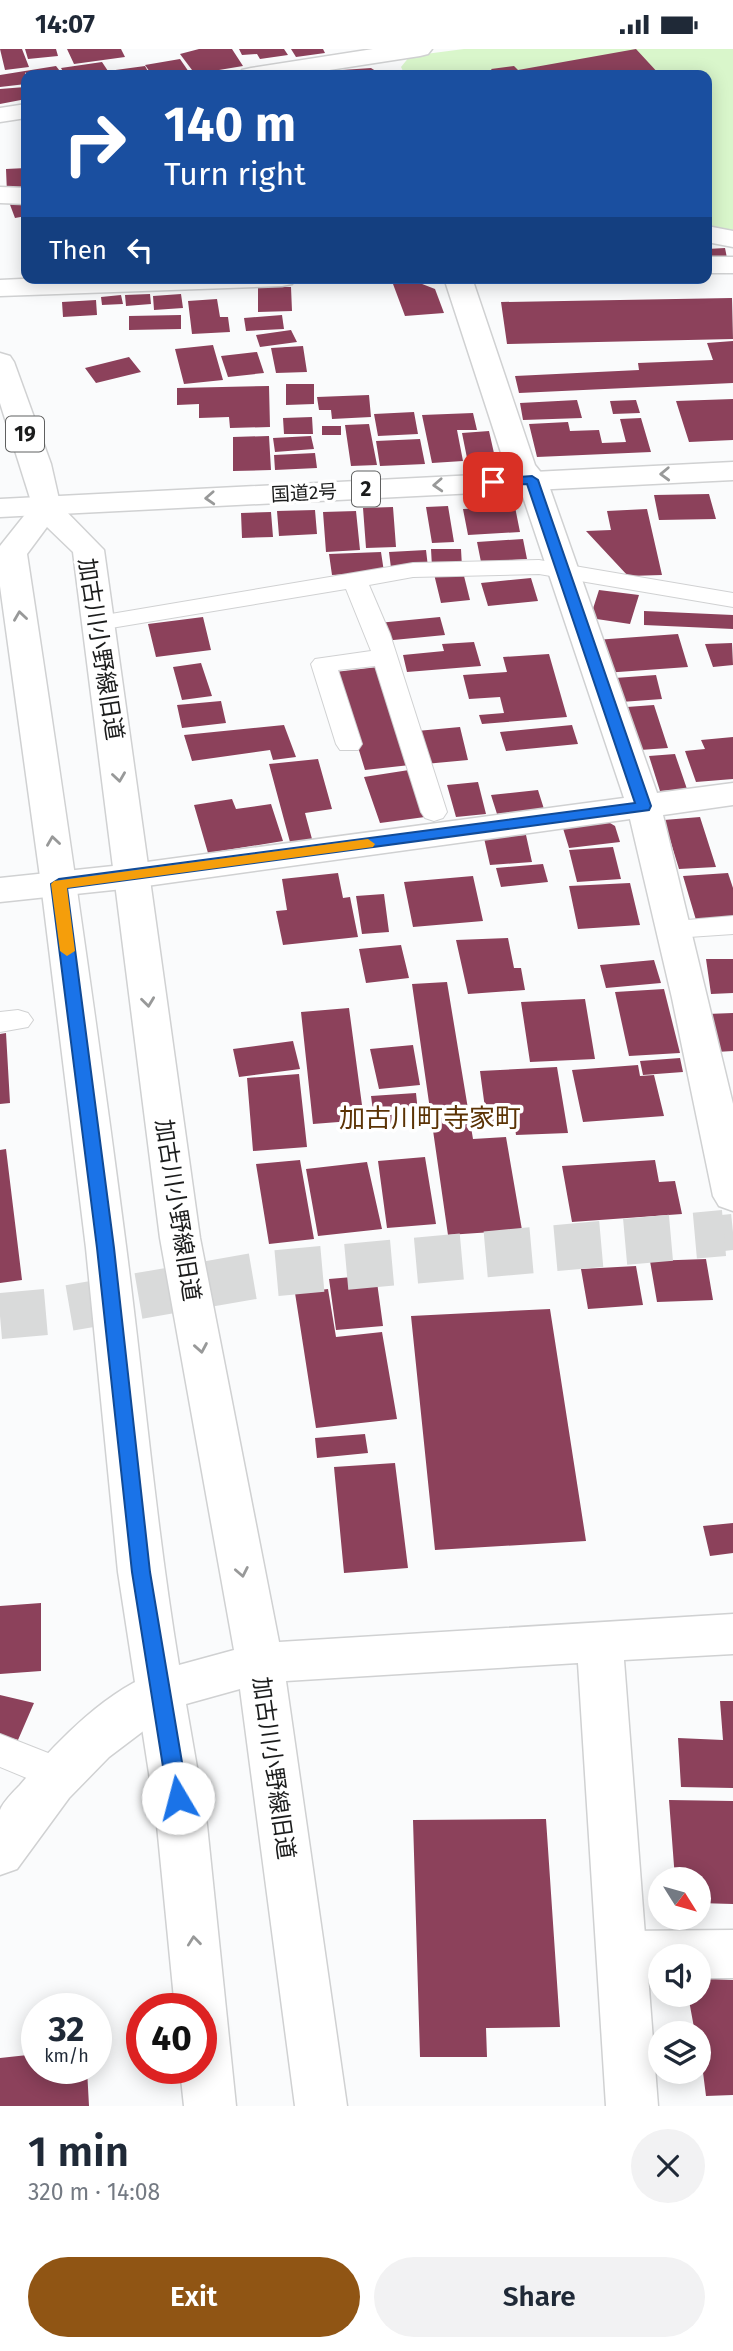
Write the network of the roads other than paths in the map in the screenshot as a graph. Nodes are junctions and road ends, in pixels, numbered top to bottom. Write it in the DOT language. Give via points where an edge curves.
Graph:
graph roads {
  1 [pos="420,49"];
  2 [pos="385,65"];
  3 [pos="318,70"];
  4 [pos="21,112"];
  5 [pos="0,115"];
  6 [pos="0,195"];
  7 [pos="21,196"];
  8 [pos="712,234"];
  9 [pos="733,239"];
  10 [pos="712,265"];
  11 [pos="733,265"];
  12 [pos="113,284"];
  13 [pos="460,284"];
  14 [pos="0,288"];
  15 [pos="0,362"];
  16 [pos="733,471"];
  17 [pos="532,480"];
  18 [pos="46,507"];
  19 [pos="0,508"];
  20 [pos="563,569"];
  21 [pos="354,579"];
  22 [pos="733,600"];
  23 [pos="99,623"];
  24 [pos="384,657"];
  25 [pos="349,744"];
  26 [pos="733,794"];
  27 [pos="644,806"];
  28 [pos="434,812"];
  29 [pos="132,876"];
  30 [pos="59,884"];
  31 [pos="0,890"];
  32 [pos="733,925"];
  33 [pos="674,929"];
  34 [pos="733,1196"];
  35 [pos="733,1635"];
  36 [pos="600,1645"];
  37 [pos="260,1663"];
  38 [pos="162,1690"];
  39 [pos="0,1750"];
  40 [pos="58,1774"];
  41 [pos="0,1853"];
  42 [pos="733,1954"];
  43 [pos="624,1955"];
  44 [pos="199,1993"];
  45 [pos="209,2084"];
  46 [pos="211,2106"];
  47 [pos="321,2106"];
  48 [pos="632,2106"];
  1 -- 2 [label="main road"];
  2 -- 3 [label="main road"];
  4 -- 5 [label="main road"];
  6 -- 7 [label="main road"];
  8 -- 9 [label="main road"];
  10 -- 11 [label="main road"];
  12 -- 14 [label="main road"];
  13 -- 17 [label="main road" via="521,468"];
  15 -- 18 [label="main road, 19"];
  16 -- 17 [label="main road, 国道2号 / 2, one-way"];
  17 -- 18 [label="main road, 国道2号 / 2, one-way"];
  17 -- 20 [label="main road"];
  18 -- 19 [label="main road, 国道2号 / 2"];
  18 -- 23 [label="main road, 加古川小野線旧道" via="89,550"];
  30 -- 18 [label="main road, one-way" via="11,553"];
  20 -- 21 [label="lane" via="413,570"];
  20 -- 22 [label="lane"];
  20 -- 27 [label="main road"];
  21 -- 23 [label="lane"];
  21 -- 24 [label="lane"];
  23 -- 29 [label="main road, 加古川小野線旧道, one-way"];
  24 -- 25 [label="lane" via="324,664"];
  24 -- 28 [label="lane"];
  26 -- 27 [label="main road"];
  27 -- 29 [label="main road"];
  27 -- 33 [label="main road"];
  29 -- 30 [label="main road"];
  29 -- 37 [label="main road, 加古川小野線旧道, one-way" via="180,1238"];
  30 -- 31 [label="main road"];
  30 -- 38 [label="main road" via="106,1248 141,1572"];
  32 -- 33 [label="lane"];
  33 -- 34 [label="main road"];
  35 -- 36 [label="main road"];
  36 -- 37 [label="main road"];
  36 -- 43 [label="main road"];
  37 -- 38 [label="main road"];
  37 -- 47 [label="main road, 加古川小野線旧道"];
  38 -- 40 [label="main road" via="89,1744"];
  44 -- 38 [label="main road, one-way"];
  39 -- 40 [label="lane"];
  40 -- 41 [label="main road" via="22,1815"];
  42 -- 43 [label="main road"];
  43 -- 48 [label="main road"];
  45 -- 46 [label="main road"];
}
